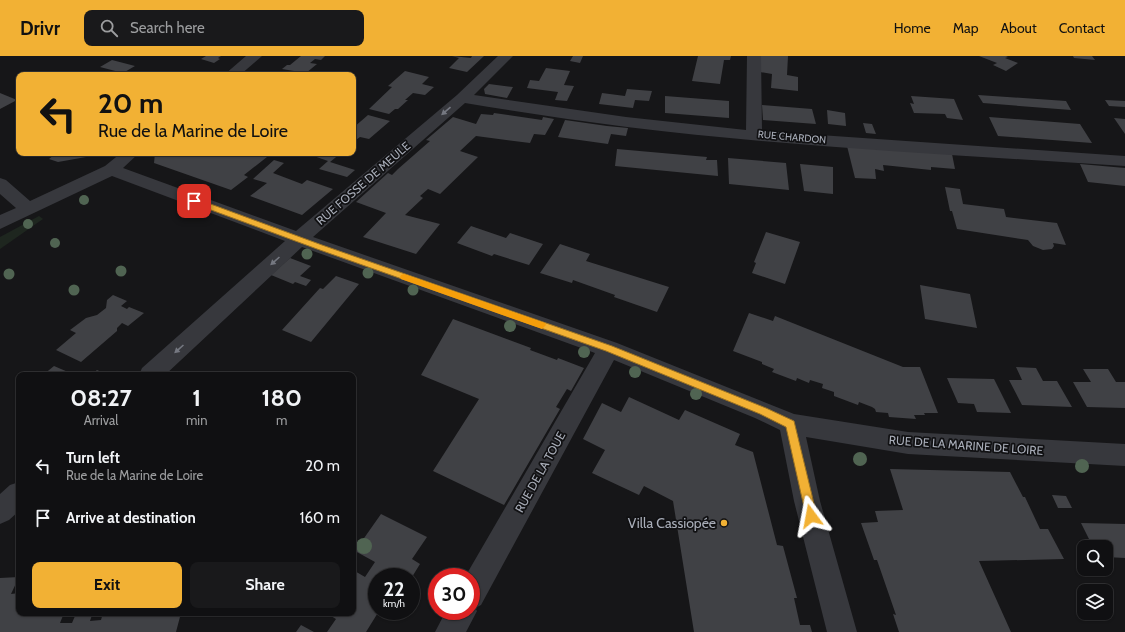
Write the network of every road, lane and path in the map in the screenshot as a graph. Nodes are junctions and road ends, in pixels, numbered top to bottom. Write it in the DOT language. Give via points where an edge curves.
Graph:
graph roads {
  1 [pos="255,56"];
  2 [pos="506,56"];
  3 [pos="754,56"];
  4 [pos="235,72"];
  5 [pos="462,98"];
  6 [pos="754,134"];
  7 [pos="127,156"];
  8 [pos="1125,161"];
  9 [pos="111,170"];
  10 [pos="0,184"];
  11 [pos="28,209"];
  12 [pos="0,223"];
  13 [pos="299,239"];
  14 [pos="609,349"];
  15 [pos="153,372"];
  16 [pos="791,424"];
  17 [pos="1125,455"];
  18 [pos="16,497"];
  19 [pos="0,511"];
  20 [pos="480,579"];
  21 [pos="457,620"];
  22 [pos="450,632"];
  23 [pos="842,632"];
  1 -- 4 [label="street"];
  2 -- 5 [label="street, RUE FOSSE DE MEULE"];
  3 -- 6 [label="street"];
  5 -- 6 [label="street, RUE CHARDON" via="540,112"];
  5 -- 13 [label="street, RUE FOSSE DE MEULE, one-way"];
  6 -- 8 [label="street, RUE CHARDON"];
  7 -- 9 [label="street"];
  9 -- 11 [label="street"];
  9 -- 13 [label="street, RUE DE LA MARINE DE LOIRE"];
  10 -- 11 [label="street"];
  11 -- 12 [label="street"];
  13 -- 14 [label="street, RUE DE LA MARINE DE LOIRE"];
  13 -- 15 [label="street, RUE FOSSE DE MEULE, one-way"];
  14 -- 16 [label="street, RUE DE LA MARINE DE LOIRE"];
  14 -- 20 [label="street, RUE DE LA TOUE"];
  16 -- 17 [label="street, RUE DE LA MARINE DE LOIRE" via="908,443"];
  16 -- 23 [label="street" via="807,502"];
  18 -- 19 [label="street"];
  21 -- 22 [label="street"];
}
